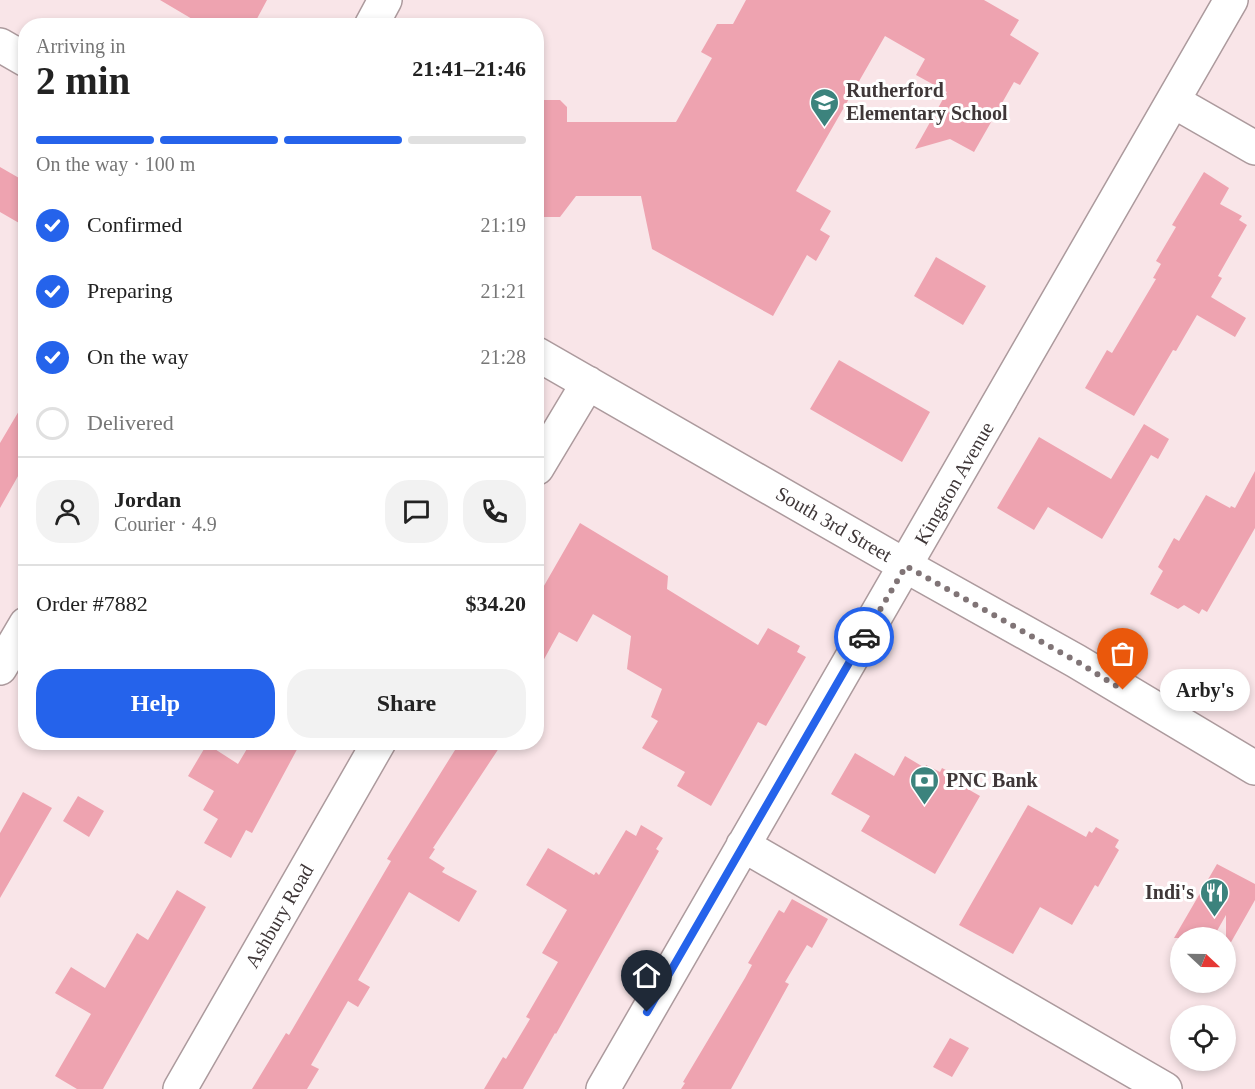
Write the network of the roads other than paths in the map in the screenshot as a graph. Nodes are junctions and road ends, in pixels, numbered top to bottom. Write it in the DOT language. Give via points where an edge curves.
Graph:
graph roads {
  1 [pos="385,0"];
  2 [pos="1231,0"];
  3 [pos="375,18"];
  4 [pos="0,45"];
  5 [pos="18,55"];
  6 [pos="1173,101"];
  7 [pos="1255,148"];
  8 [pos="544,358"];
  9 [pos="588,383"];
  10 [pos="544,456"];
  11 [pos="906,566"];
  12 [pos="18,638"];
  13 [pos="0,668"];
  14 [pos="374,750"];
  15 [pos="1255,768"];
  16 [pos="743,845"];
  17 [pos="180,1089"];
  18 [pos="603,1089"];
  19 [pos="1165,1089"];
  1 -- 3 [label="street"];
  2 -- 6 [label="street, Kingston Avenue"];
  4 -- 5 [label="street"];
  6 -- 7 [label="street"];
  6 -- 11 [label="street, Kingston Avenue"];
  8 -- 9 [label="street, South 3rd Street"];
  9 -- 10 [label="street"];
  9 -- 11 [label="street, South 3rd Street"];
  11 -- 15 [label="street, South 3rd Street"];
  11 -- 16 [label="street, Kingston Avenue"];
  12 -- 13 [label="street"];
  14 -- 17 [label="street, Ashbury Road"];
  16 -- 18 [label="street, Kingston Avenue"];
  16 -- 19 [label="street"];
}
